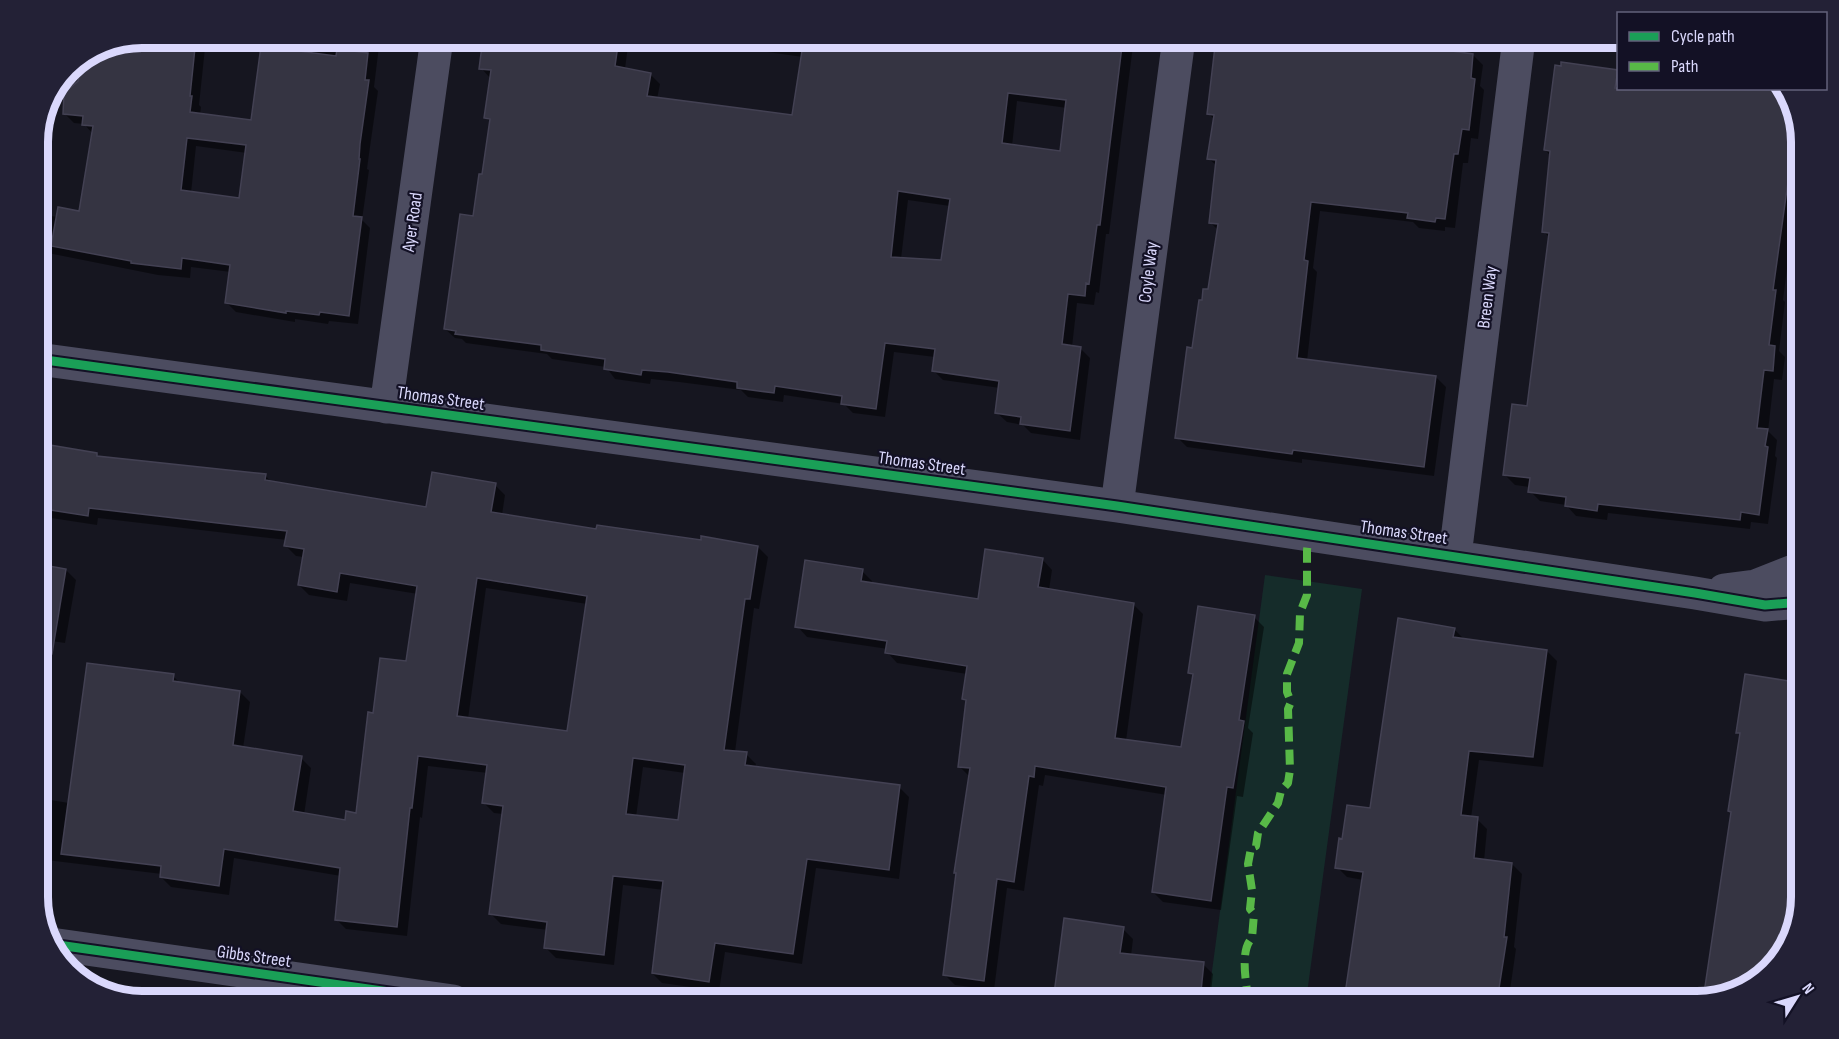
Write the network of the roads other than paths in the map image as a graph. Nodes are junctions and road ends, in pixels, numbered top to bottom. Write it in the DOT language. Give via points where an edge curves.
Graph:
graph roads {
  1 [pos="436,48"];
  2 [pos="1178,48"];
  3 [pos="1518,48"];
  4 [pos="48,360"];
  5 [pos="386,407"];
  6 [pos="1117,506"];
  7 [pos="1455,556"];
  8 [pos="1791,572"];
  9 [pos="1695,593"];
  10 [pos="1791,603"];
  11 [pos="62,946"];
  12 [pos="377,991"];
  1 -- 5 [label="street, Ayer Road"];
  2 -- 6 [label="street, Coyle Way"];
  3 -- 7 [label="street, Breen Way"];
  4 -- 5 [label="street, Thomas Street"];
  5 -- 6 [label="street, Thomas Street"];
  6 -- 7 [label="street, Thomas Street"];
  7 -- 9 [label="street, Thomas Street"];
  8 -- 9 [label="street, Thomas Street" via="1755,586"];
  9 -- 10 [label="street, Thomas Street" via="1765,605"];
  11 -- 12 [label="street, Gibbs Street"];
}
